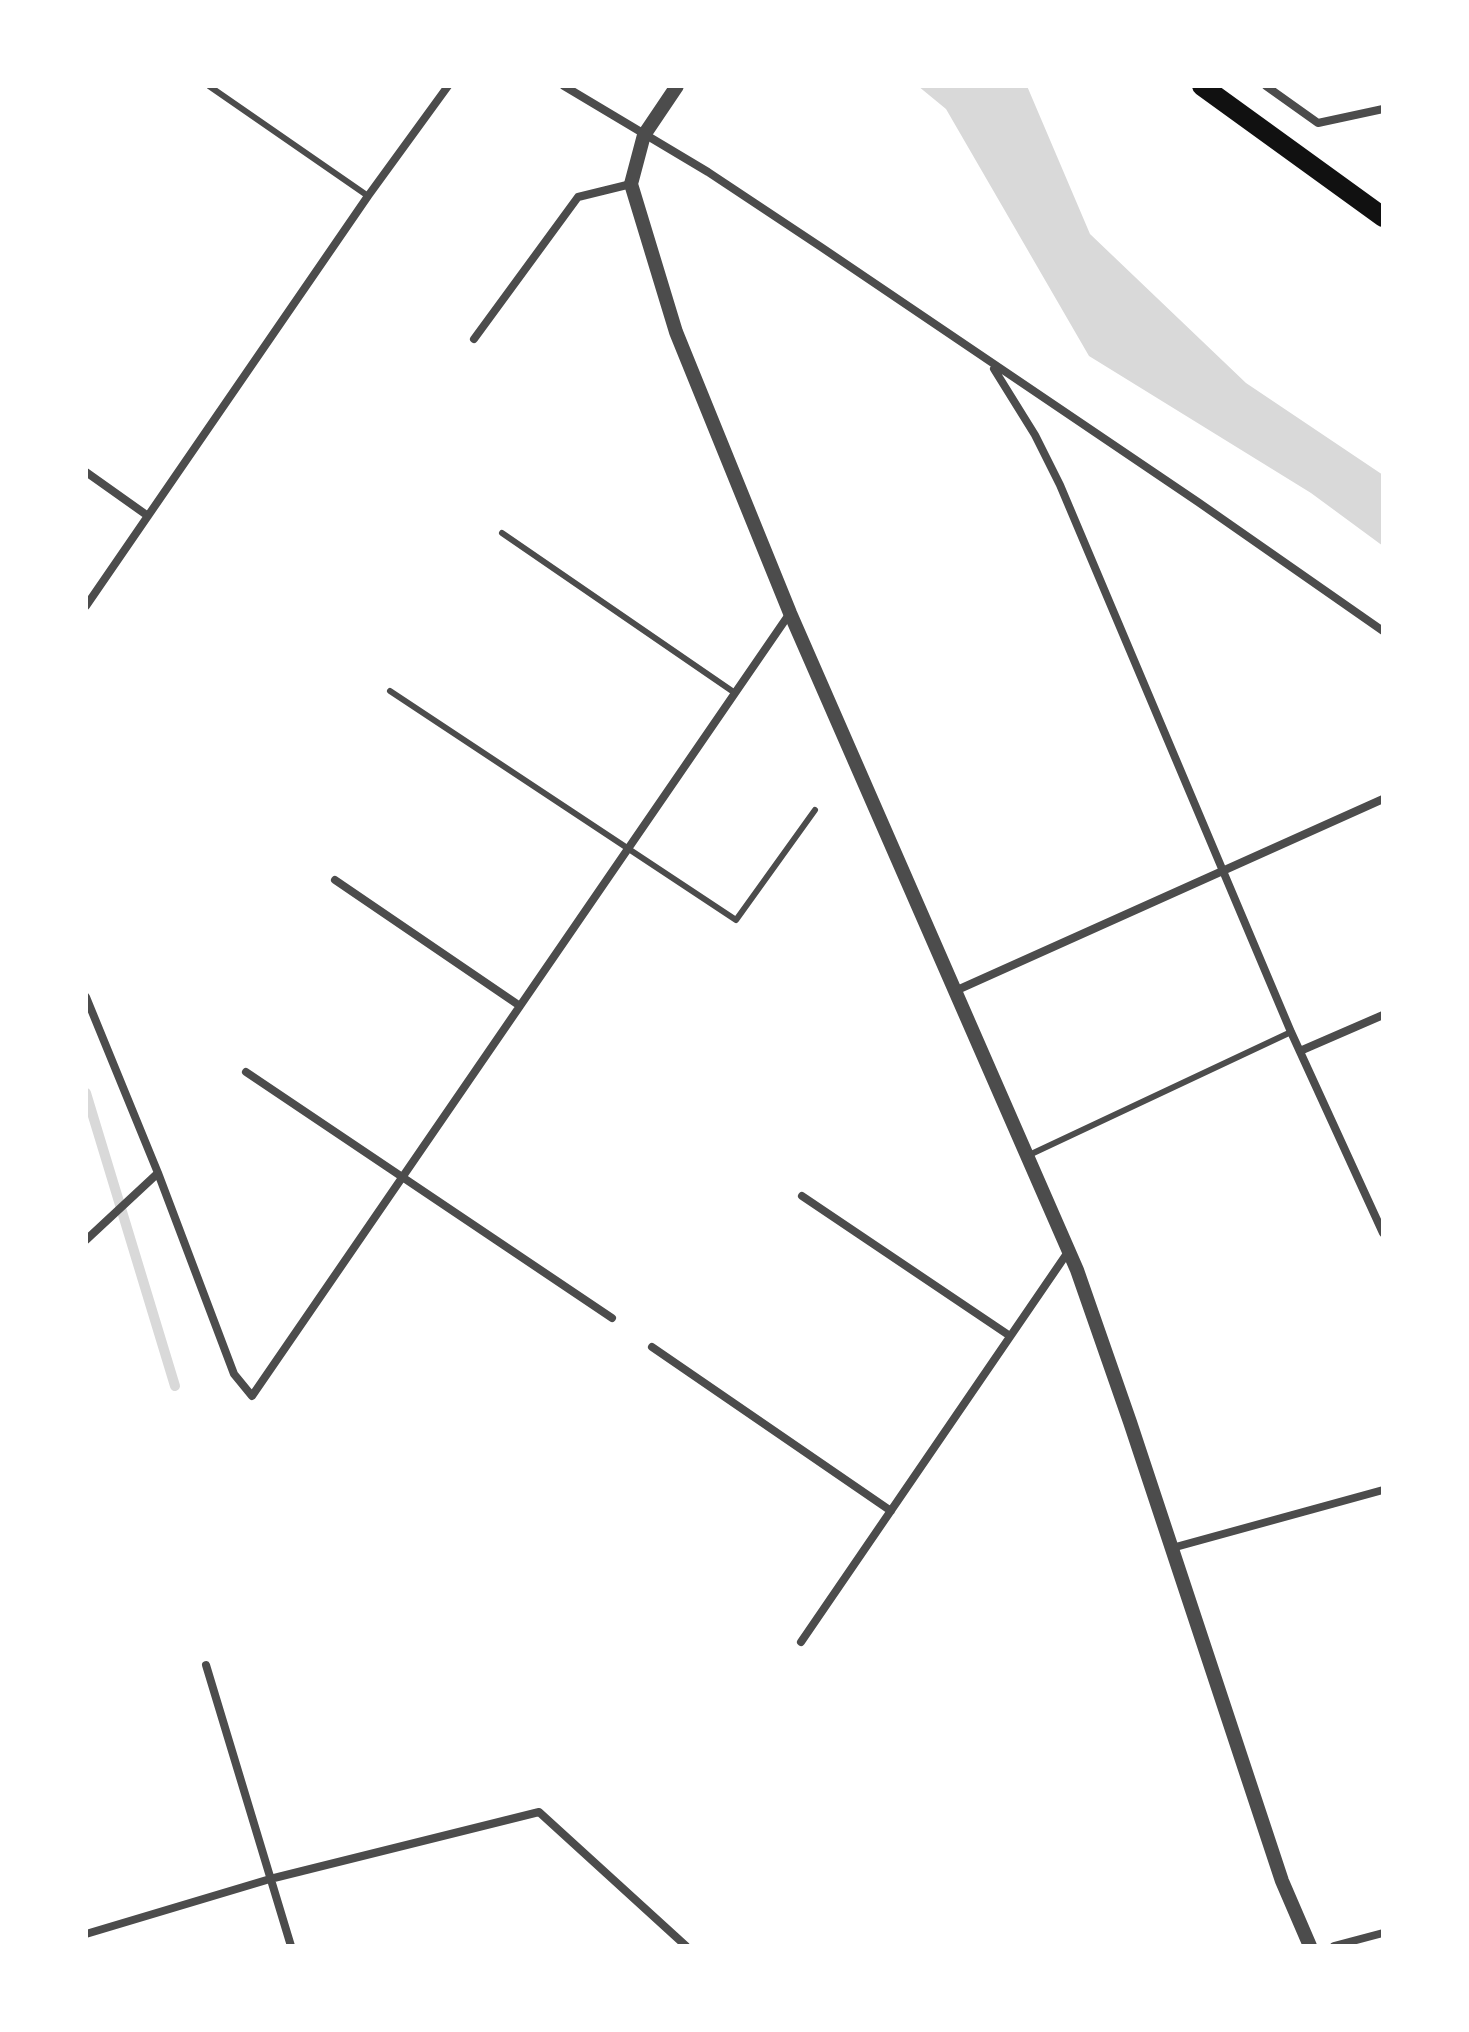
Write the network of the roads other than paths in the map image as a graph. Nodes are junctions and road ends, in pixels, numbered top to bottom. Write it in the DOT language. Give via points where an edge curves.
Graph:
graph roads {
  1 [pos="209,86"];
  2 [pos="448,86"];
  3 [pos="564,86"];
  4 [pos="677,86"];
  5 [pos="1202,86"];
  6 [pos="1266,86"];
  7 [pos="1383,109"];
  8 [pos="644,135"];
  9 [pos="631,184"];
  10 [pos="368,196"];
  11 [pos="1383,217"];
  12 [pos="474,339"];
  13 [pos="992,365"];
  14 [pos="86,472"];
  15 [pos="148,516"];
  16 [pos="502,533"];
  17 [pos="86,606"];
  18 [pos="790,613"];
  19 [pos="1383,631"];
  20 [pos="390,691"];
  21 [pos="735,693"];
  22 [pos="1383,799"];
  23 [pos="815,810"];
  24 [pos="628,849"];
  25 [pos="1223,871"];
  26 [pos="335,880"];
  27 [pos="955,991"];
  28 [pos="86,997"];
  29 [pos="520,1006"];
  30 [pos="1383,1015"];
  31 [pos="1291,1032"];
  32 [pos="1300,1051"];
  33 [pos="246,1072"];
  34 [pos="1027,1156"];
  35 [pos="158,1173"];
  36 [pos="403,1175"];
  37 [pos="802,1196"];
  38 [pos="1383,1233"];
  39 [pos="86,1240"];
  40 [pos="1068,1252"];
  41 [pos="612,1318"];
  42 [pos="1010,1336"];
  43 [pos="652,1347"];
  44 [pos="1383,1490"];
  45 [pos="891,1511"];
  46 [pos="1172,1548"];
  47 [pos="801,1642"];
  48 [pos="206,1665"];
  49 [pos="270,1879"];
  50 [pos="1383,1933"];
  51 [pos="86,1934"];
  52 [pos="291,1946"];
  53 [pos="686,1946"];
  54 [pos="1310,1946"];
  55 [pos="1334,1946"];
  1 -- 10 [label="lane"];
  2 -- 10 [label="street"];
  3 -- 8 [label="street"];
  4 -- 8 [label="street"];
  5 -- 11 [label="main road"];
  6 -- 7 [label="street" via="1318,123"];
  8 -- 9 [label="street"];
  8 -- 13 [label="street" via="721,180"];
  9 -- 12 [label="street" via="578,197"];
  9 -- 18 [label="street" via="676,332"];
  10 -- 15 [label="street"];
  13 -- 19 [label="street"];
  13 -- 25 [label="street" via="1060,485"];
  14 -- 15 [label="street"];
  15 -- 17 [label="street"];
  16 -- 21 [label="lane"];
  18 -- 21 [label="street"];
  18 -- 27 [label="street"];
  20 -- 24 [label="lane"];
  21 -- 24 [label="street"];
  22 -- 25 [label="street"];
  23 -- 24 [label="lane" via="736,920"];
  24 -- 29 [label="street"];
  25 -- 27 [label="street"];
  25 -- 31 [label="street"];
  26 -- 29 [label="street"];
  27 -- 34 [label="street"];
  28 -- 35 [label="street"];
  29 -- 36 [label="street"];
  30 -- 32 [label="street"];
  31 -- 32 [label="street"];
  31 -- 34 [label="lane"];
  32 -- 38 [label="street"];
  33 -- 36 [label="street"];
  34 -- 40 [label="street"];
  35 -- 36 [label="street" via="234,1374 252,1396"];
  35 -- 39 [label="street"];
  36 -- 41 [label="street"];
  37 -- 42 [label="street"];
  40 -- 42 [label="street"];
  40 -- 46 [label="street"];
  42 -- 45 [label="street"];
  43 -- 45 [label="street"];
  44 -- 46 [label="street"];
  45 -- 47 [label="street"];
  46 -- 54 [label="street" via="1282,1881"];
  48 -- 49 [label="street"];
  49 -- 51 [label="street"];
  49 -- 52 [label="street"];
  49 -- 53 [label="street" via="539,1812"];
  50 -- 55 [label="street"];
}
